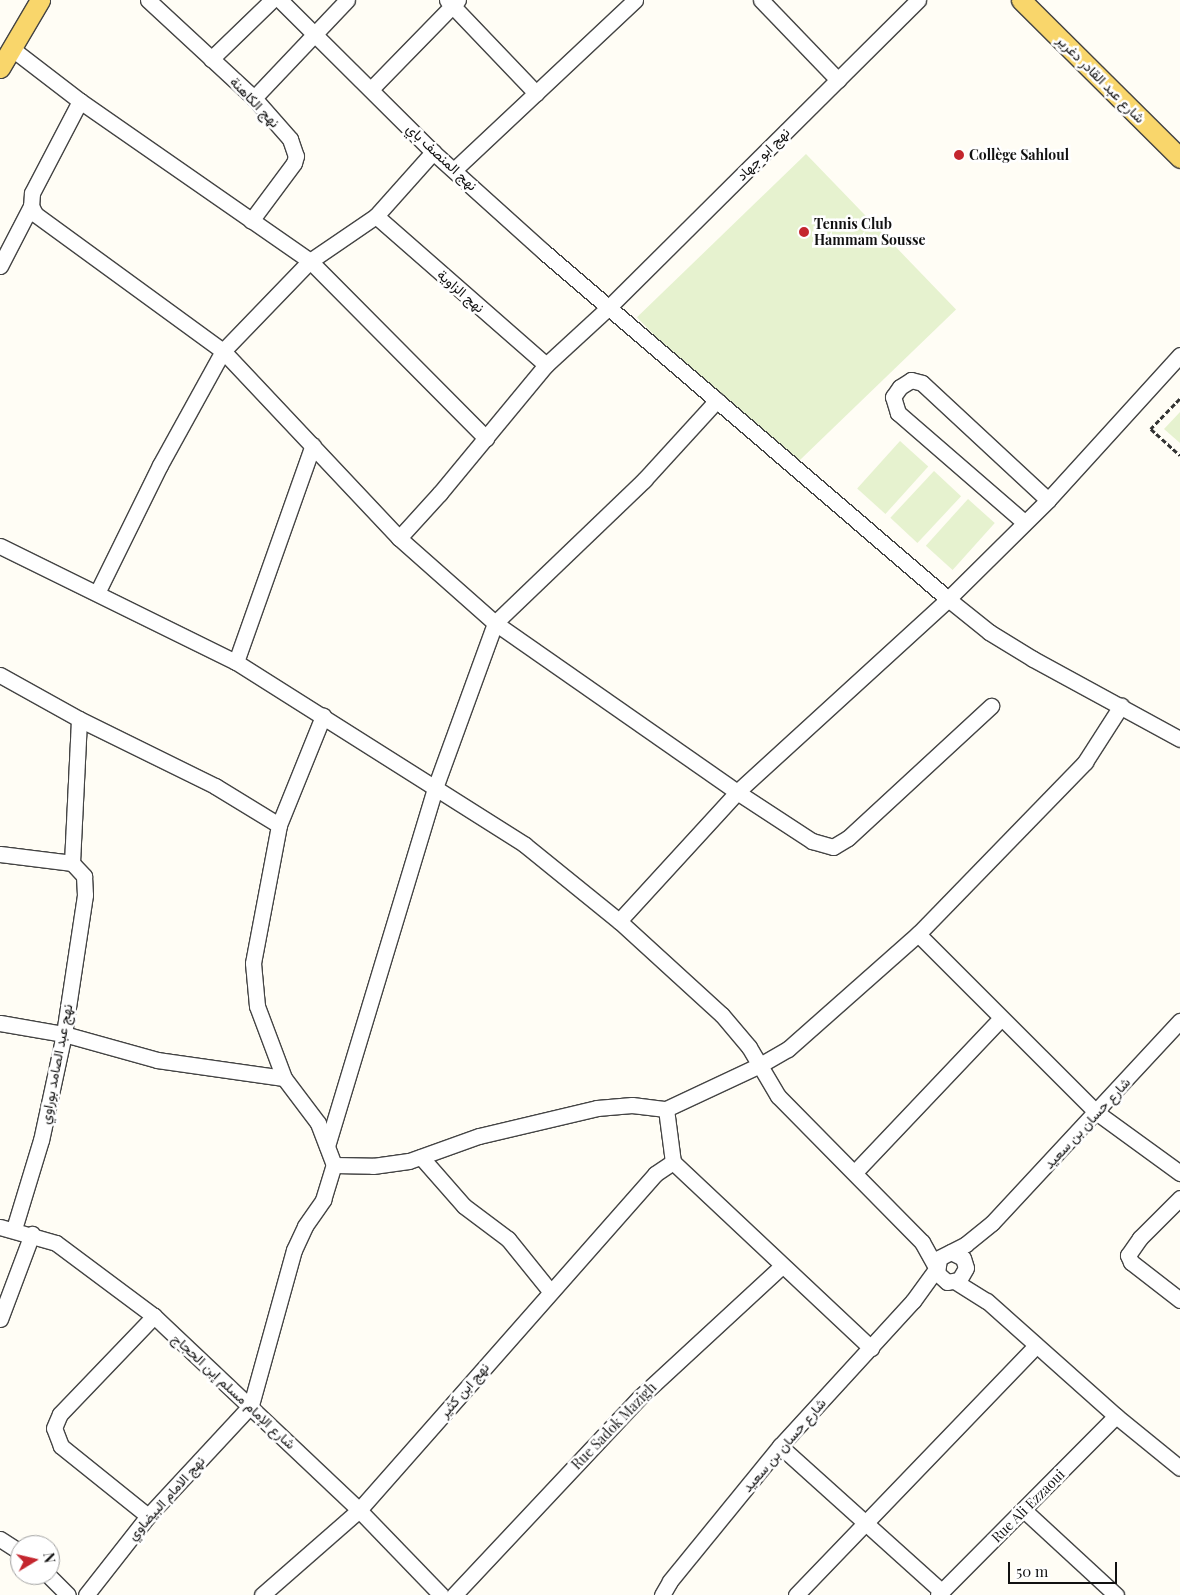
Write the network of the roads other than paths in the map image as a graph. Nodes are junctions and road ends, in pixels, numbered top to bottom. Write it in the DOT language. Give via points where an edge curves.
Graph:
graph roads {
  1 [pos="40,0"];
  2 [pos="148,0"];
  3 [pos="272,0"];
  4 [pos="280,0"];
  5 [pos="348,0"];
  6 [pos="636,0"];
  7 [pos="918,0"];
  8 [pos="1021,0"];
  9 [pos="452,2"];
  10 [pos="766,2"];
  11 [pos="314,33"];
  12 [pos="11,48"];
  13 [pos="211,58"];
  14 [pos="0,68"];
  15 [pos="838,80"];
  16 [pos="372,88"];
  17 [pos="536,93"];
  18 [pos="254,98"];
  19 [pos="80,101"];
  20 [pos="433,152"];
  21 [pos="1180,158"];
  22 [pos="455,169"];
  23 [pos="31,206"];
  24 [pos="376,216"];
  25 [pos="251,220"];
  26 [pos="310,261"];
  27 [pos="0,266"];
  28 [pos="608,308"];
  29 [pos="223,351"];
  30 [pos="1180,355"];
  31 [pos="546,365"];
  32 [pos="717,400"];
  33 [pos="486,438"];
  34 [pos="313,445"];
  35 [pos="1048,500"];
  36 [pos="1024,522"];
  37 [pos="399,538"];
  38 [pos="0,546"];
  39 [pos="97,592"];
  40 [pos="948,599"];
  41 [pos="495,623"];
  42 [pos="236,662"];
  43 [pos="0,675"];
  44 [pos="991,706"];
  45 [pos="1121,706"];
  46 [pos="323,716"];
  47 [pos="79,719"];
  48 [pos="1180,740"];
  49 [pos="435,788"];
  50 [pos="737,792"];
  51 [pos="279,825"];
  52 [pos="0,854"];
  53 [pos="72,864"];
  54 [pos="619,921"];
  55 [pos="918,934"];
  56 [pos="1001,1018"];
  57 [pos="1180,1022"];
  58 [pos="0,1023"];
  59 [pos="64,1034"];
  60 [pos="760,1066"];
  61 [pos="284,1078"];
  62 [pos="666,1109"];
  63 [pos="1096,1112"];
  64 [pos="326,1146"];
  65 [pos="421,1157"];
  66 [pos="673,1162"];
  67 [pos="334,1165"];
  68 [pos="854,1172"];
  69 [pos="1180,1174"];
  70 [pos="1180,1198"];
  71 [pos="992,1223"];
  72 [pos="7,1228"];
  73 [pos="32,1234"];
  74 [pos="922,1242"];
  75 [pos="949,1252"];
  76 [pos="782,1266"];
  77 [pos="966,1267"];
  78 [pos="936,1268"];
  79 [pos="954,1282"];
  80 [pos="550,1291"];
  81 [pos="1180,1300"];
  82 [pos="913,1301"];
  83 [pos="987,1301"];
  84 [pos="154,1316"];
  85 [pos="0,1319"];
  86 [pos="1036,1346"];
  87 [pos="870,1348"];
  88 [pos="251,1405"];
  89 [pos="1116,1416"];
  90 [pos="780,1446"];
  91 [pos="1180,1468"];
  92 [pos="359,1510"];
  93 [pos="1025,1511"];
  94 [pos="148,1516"];
  95 [pos="867,1524"];
  96 [pos="58,1585"];
  97 [pos="1099,1590"];
  98 [pos="940,1593"];
  99 [pos="68,1595"];
  100 [pos="86,1595"];
  101 [pos="262,1595"];
  102 [pos="441,1595"];
  103 [pos="454,1595"];
  104 [pos="662,1595"];
  105 [pos="796,1595"];
  106 [pos="1116,1595"];
  1 -- 12 [label="main road"];
  2 -- 13 [label="street, نهج الكاهنة"];
  3 -- 13 [label="street"];
  4 -- 11 [label="street, نهج المنصف باي"];
  5 -- 11 [label="street"];
  6 -- 17 [label="street"];
  7 -- 15 [label="street, نهج ابو جهاد"];
  8 -- 21 [label="main road, شارع عبد القادر دغرير"];
  9 -- 16 [label="street"];
  9 -- 17 [label="street"];
  10 -- 15 [label="street"];
  11 -- 16 [label="street, نهج المنصف باي"];
  11 -- 18 [label="street"];
  12 -- 14 [label="main road"];
  12 -- 19 [label="street"];
  13 -- 18 [label="street, نهج الكاهنة"];
  15 -- 28 [label="street, نهج ابو جهاد"];
  16 -- 20 [label="street, نهج المنصف باي"];
  17 -- 22 [label="street"];
  18 -- 25 [label="street, نهج الكاهنة" via="290,139 296,156 291,170"];
  19 -- 23 [label="street" via="32,193"];
  19 -- 25 [label="street"];
  20 -- 22 [label="street, نهج المنصف باي"];
  20 -- 24 [label="street"];
  22 -- 28 [label="street, نهج المنصف باي"];
  23 -- 27 [label="street"];
  23 -- 29 [label="street" via="35,214"];
  24 -- 26 [label="street"];
  24 -- 31 [label="street, نهج الزاوية"];
  25 -- 26 [label="street"];
  26 -- 29 [label="street"];
  26 -- 33 [label="street"];
  28 -- 31 [label="street, نهج ابو جهاد"];
  28 -- 32 [label="street, نهج المنصف باي"];
  29 -- 34 [label="street"];
  29 -- 39 [label="street" via="160,464"];
  30 -- 35 [label="street"];
  31 -- 33 [label="street, نهج ابو جهاد"];
  32 -- 40 [label="street, نهج المنصف باي"];
  32 -- 41 [label="street" via="644,480"];
  33 -- 37 [label="street, نهج ابو جهاد"];
  34 -- 37 [label="street"];
  34 -- 42 [label="street"];
  35 -- 36 [label="street"];
  35 -- 36 [label="street" via="922,384 911,380 900,387 893,397 898,413"];
  36 -- 40 [label="street"];
  37 -- 41 [label="street"];
  38 -- 39 [label="street"];
  39 -- 42 [label="street"];
  40 -- 45 [label="street, نهج المنصف باي" via="1003,642"];
  40 -- 50 [label="street"];
  41 -- 49 [label="street"];
  41 -- 50 [label="street"];
  42 -- 46 [label="street"];
  43 -- 47 [label="street"];
  44 -- 50 [label="street" via="848,838 833,847 812,842"];
  45 -- 48 [label="street, نهج المنصف باي"];
  45 -- 55 [label="street" via="1085,762"];
  46 -- 49 [label="street"];
  46 -- 51 [label="street"];
  47 -- 51 [label="street" via="215,786"];
  47 -- 53 [label="street"];
  49 -- 54 [label="street" via="525,845"];
  49 -- 64 [label="street"];
  50 -- 54 [label="street"];
  51 -- 61 [label="street" via="253,963 257,1006"];
  52 -- 53 [label="street"];
  53 -- 59 [label="street, نهج عبد الصامد بوراوي" via="84,876 85,895"];
  54 -- 60 [label="street" via="722,1015"];
  55 -- 56 [label="street"];
  55 -- 60 [label="street" via="788,1049"];
  56 -- 63 [label="street"];
  56 -- 68 [label="street"];
  57 -- 63 [label="street, شارع حسان بن سعيد"];
  58 -- 59 [label="street"];
  59 -- 61 [label="street" via="157,1060"];
  59 -- 72 [label="street, نهج عبد الصامد بوراوي" via="41,1140"];
  60 -- 62 [label="street"];
  60 -- 68 [label="street" via="778,1096"];
  61 -- 64 [label="street" via="318,1123"];
  62 -- 65 [label="street" via="632,1105 597,1108 502,1130"];
  62 -- 66 [label="street"];
  63 -- 69 [label="street"];
  63 -- 71 [label="street, شارع حسان بن سعيد"];
  64 -- 67 [label="street"];
  65 -- 67 [label="street" via="392,1164"];
  65 -- 80 [label="street" via="464,1206 508,1239"];
  66 -- 76 [label="street"];
  66 -- 80 [label="street, نهج ابن كثير" via="655,1174"];
  67 -- 88 [label="street" via="323,1200 305,1226 294,1250"];
  68 -- 74 [label="street"];
  70 -- 81 [label="street" via="1140,1238 1128,1257"];
  71 -- 75 [label="street, شارع حسان بن سعيد"];
  71 -- 77 [label="street, شارع حسان بن سعيد"];
  72 -- 73 [label="street, شارع اﻹمام مسلم إبن الحجاج"];
  73 -- 84 [label="street, شارع اﻹمام مسلم إبن الحجاج" via="62,1247"];
  73 -- 85 [label="street"];
  74 -- 75 [label="street"];
  74 -- 78 [label="street"];
  75 -- 77 [label="street" via="960,1255"];
  75 -- 78 [label="street" via="939,1258"];
  76 -- 87 [label="street"];
  76 -- 103 [label="street, Rue Sadok Mazigh" via="641,1396"];
  77 -- 79 [label="street"];
  77 -- 83 [label="street"];
  78 -- 79 [label="street" via="939,1277"];
  78 -- 82 [label="street, شارع حسان بن سعيد"];
  79 -- 82 [label="street, شارع حسان بن سعيد"];
  79 -- 83 [label="street"];
  80 -- 92 [label="street, نهج ابن كثير"];
  82 -- 87 [label="street, شارع حسان بن سعيد"];
  83 -- 86 [label="street"];
  84 -- 88 [label="street, شارع اﻹمام مسلم إبن الحجاج"];
  84 -- 94 [label="street" via="60,1414 54,1428 61,1446"];
  86 -- 89 [label="street"];
  86 -- 95 [label="street"];
  87 -- 90 [label="street, شارع حسان بن سعيد"];
  88 -- 92 [label="street, شارع اﻹمام مسلم إبن الحجاج"];
  88 -- 94 [label="street, نهج الامام البيضاوي"];
  89 -- 91 [label="street"];
  89 -- 93 [label="street, Rue Ali Ezzaoui"];
  90 -- 95 [label="street"];
  90 -- 104 [label="street, شارع حسان بن سعيد"];
  92 -- 101 [label="street, نهج ابن كثير"];
  92 -- 102 [label="street, شارع اﻹمام مسلم إبن الحجاج"];
  93 -- 97 [label="street"];
  93 -- 98 [label="street, Rue Ali Ezzaoui"];
  94 -- 100 [label="street, نهج الامام البيضاوي"];
  95 -- 98 [label="street"];
  95 -- 105 [label="street"];
  96 -- 99 [label="street"];
  97 -- 106 [label="street"];
}
